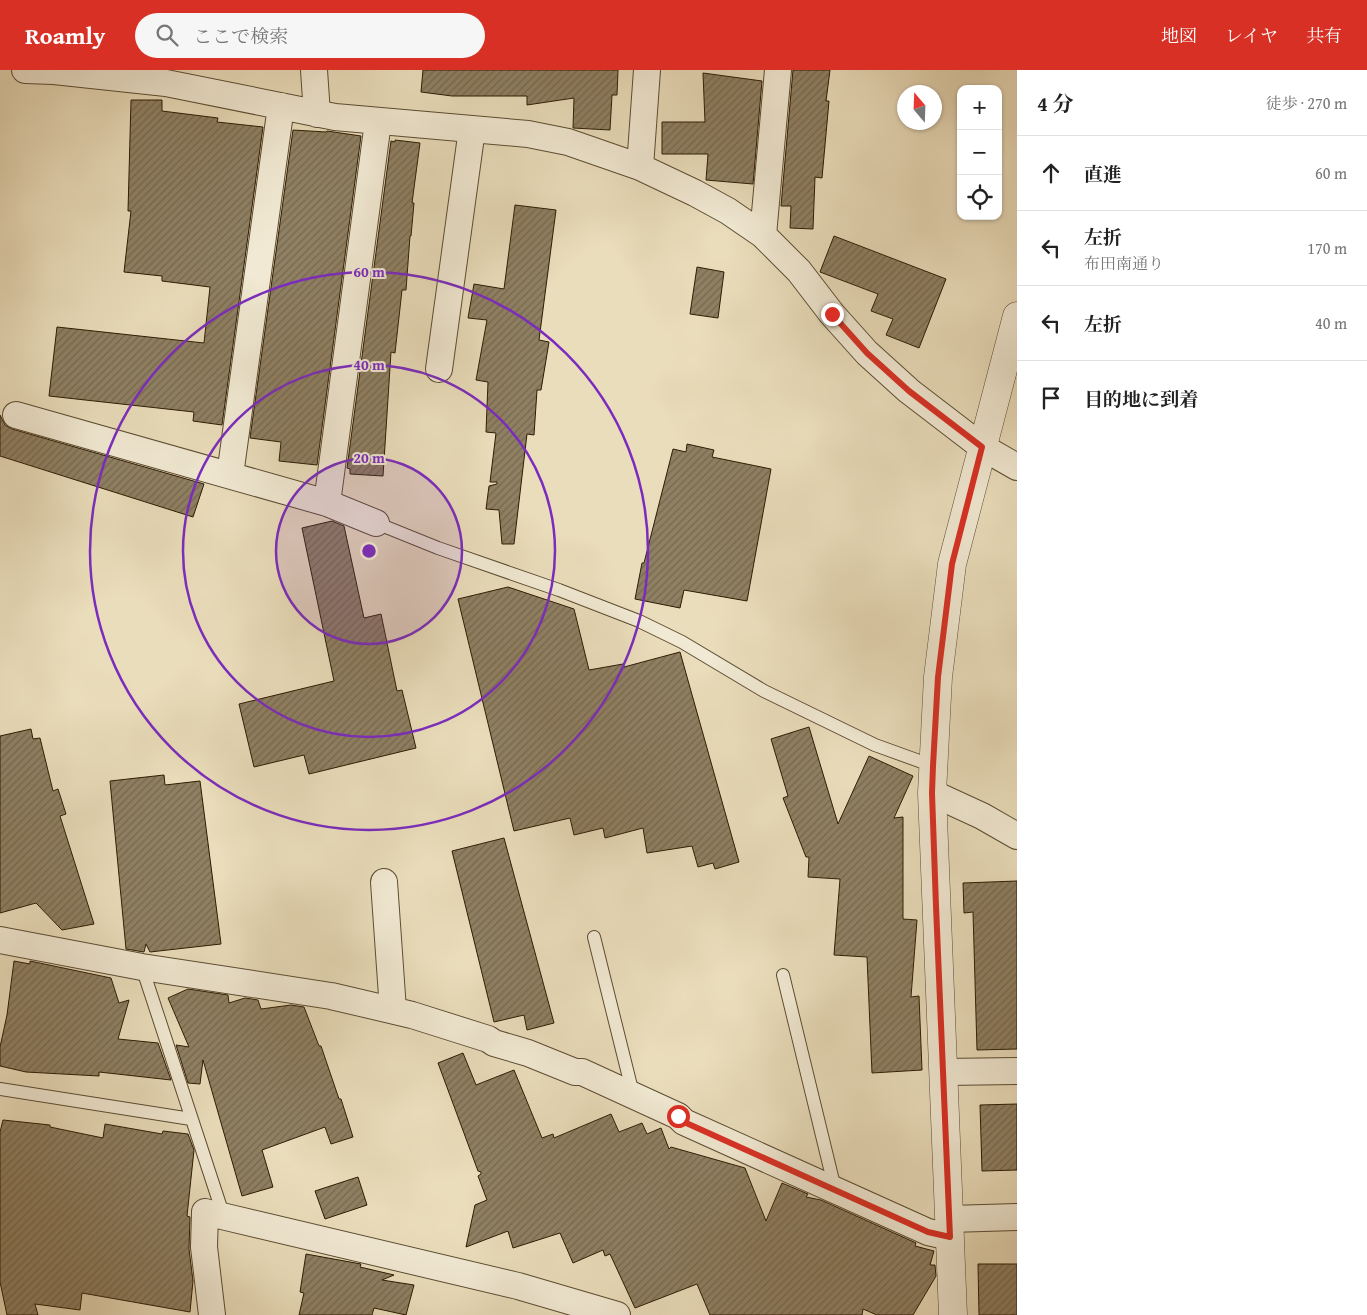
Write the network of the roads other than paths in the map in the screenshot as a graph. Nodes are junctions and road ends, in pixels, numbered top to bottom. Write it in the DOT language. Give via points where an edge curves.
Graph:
graph roads {
  1 [pos="25,70"];
  2 [pos="314,70"];
  3 [pos="647,70"];
  4 [pos="778,70"];
  5 [pos="281,106"];
  6 [pos="317,114"];
  7 [pos="378,122"];
  8 [pos="472,129"];
  9 [pos="640,167"];
  10 [pos="763,236"];
  11 [pos="1017,316"];
  12 [pos="439,369"];
  13 [pos="8,413"];
  14 [pos="982,447"];
  15 [pos="1017,467"];
  16 [pos="230,475"];
  17 [pos="328,503"];
  18 [pos="376,524"];
  19 [pos="933,766"];
  20 [pos="932,793"];
  21 [pos="1017,836"];
  22 [pos="384,882"];
  23 [pos="594,937"];
  24 [pos="0,940"];
  25 [pos="142,967"];
  26 [pos="783,975"];
  27 [pos="392,1010"];
  28 [pos="1017,1071"];
  29 [pos="944,1072"];
  30 [pos="0,1089"];
  31 [pos="633,1095"];
  32 [pos="191,1119"];
  33 [pos="836,1190"];
  34 [pos="224,1217"];
  35 [pos="1017,1217"];
  36 [pos="950,1228"];
  37 [pos="212,1315"];
  38 [pos="617,1315"];
  39 [pos="953,1315"];
  1 -- 5 [label="street" via="166,83"];
  2 -- 6 [label="street"];
  3 -- 9 [label="street"];
  4 -- 10 [label="street"];
  5 -- 6 [label="street"];
  5 -- 16 [label="street"];
  6 -- 7 [label="street"];
  7 -- 8 [label="street"];
  7 -- 17 [label="street"];
  8 -- 9 [label="street" via="528,134 568,142"];
  8 -- 12 [label="street"];
  9 -- 10 [label="street" via="728,211"];
  10 -- 14 [label="street" via="799,271 867,353 909,391"];
  11 -- 14 [label="street"];
  13 -- 16 [label="street"];
  14 -- 15 [label="street"];
  14 -- 19 [label="street" via="952,564 938,677"];
  16 -- 17 [label="street"];
  17 -- 18 [label="street"];
  18 -- 19 [label="lane" via="638,621 682,642 764,691 875,745"];
  19 -- 20 [label="street"];
  20 -- 21 [label="street"];
  20 -- 29 [label="street"];
  22 -- 27 [label="street"];
  23 -- 31 [label="lane"];
  24 -- 25 [label="street"];
  25 -- 27 [label="street" via="304,991"];
  25 -- 32 [label="lane"];
  26 -- 33 [label="lane"];
  27 -- 31 [label="street" via="488,1038 582,1072"];
  28 -- 29 [label="street"];
  29 -- 36 [label="street"];
  30 -- 32 [label="lane"];
  31 -- 33 [label="street" via="684,1122"];
  32 -- 34 [label="lane"];
  33 -- 36 [label="street" via="928,1232"];
  34 -- 37 [label="street" via="205,1212 204,1248"];
  34 -- 38 [label="street" via="518,1286"];
  35 -- 36 [label="street"];
  36 -- 39 [label="street"];
}
